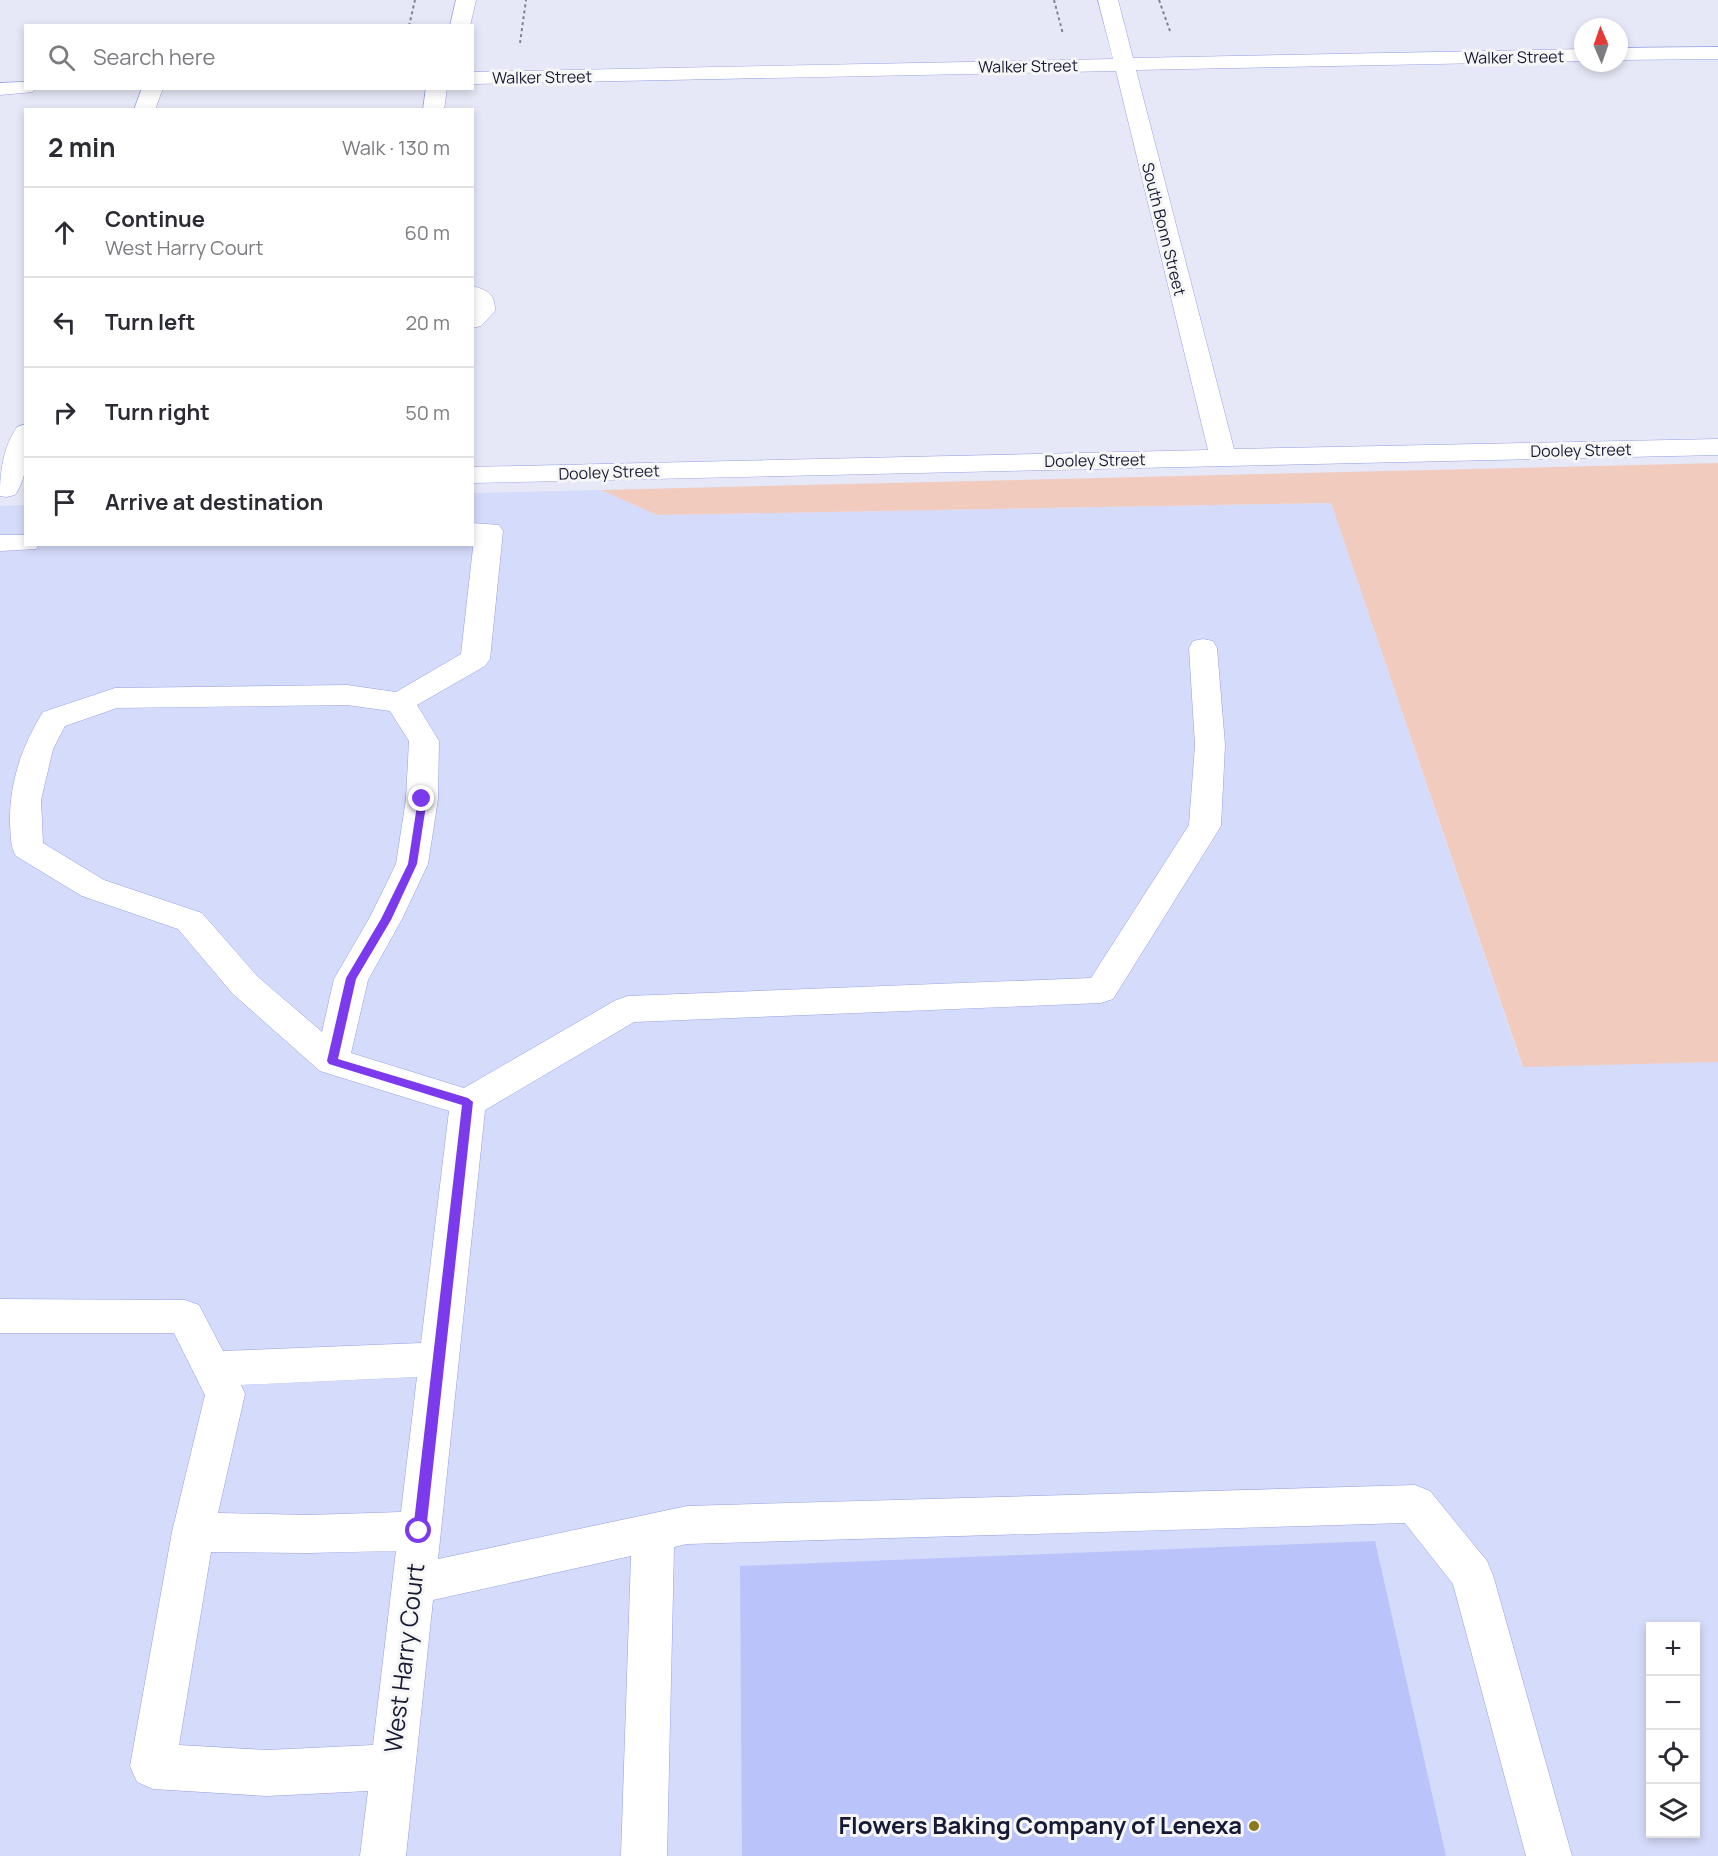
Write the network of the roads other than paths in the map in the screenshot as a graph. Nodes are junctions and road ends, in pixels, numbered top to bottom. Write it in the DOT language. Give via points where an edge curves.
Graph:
graph roads {
  1 [pos="466,0"];
  2 [pos="1108,0"];
  3 [pos="460,24"];
  4 [pos="1718,52"];
  5 [pos="1628,54"];
  6 [pos="1574,55"];
  7 [pos="1125,64"];
  8 [pos="474,78"];
  9 [pos="24,88"];
  10 [pos="0,89"];
  11 [pos="152,90"];
  12 [pos="437,90"];
  13 [pos="145,108"];
  14 [pos="434,108"];
  15 [pos="474,293"];
  16 [pos="474,319"];
  17 [pos="24,439"];
  18 [pos="1718,447"];
  19 [pos="1223,457"];
  20 [pos="474,476"];
  21 [pos="10,489"];
  22 [pos="474,531"];
  23 [pos="0,543"];
  24 [pos="24,543"];
  25 [pos="1203,648"];
  26 [pos="400,702"];
  27 [pos="332,1061"];
  28 [pos="468,1102"];
  29 [pos="0,1316"];
  30 [pos="438,1359"];
  31 [pos="212,1369"];
  32 [pos="419,1531"];
  33 [pos="193,1532"];
  34 [pos="652,1532"];
  35 [pos="413,1584"];
  36 [pos="392,1767"];
  37 [pos="383,1856"];
  38 [pos="644,1856"];
  39 [pos="1549,1856"];
  1 -- 3 [label="street"];
  2 -- 7 [label="street, South Bonn Street"];
  4 -- 5 [label="street"];
  6 -- 7 [label="street, Walker Street"];
  7 -- 8 [label="street, Walker Street"];
  7 -- 19 [label="street, South Bonn Street"];
  9 -- 10 [label="street"];
  11 -- 13 [label="street"];
  12 -- 14 [label="street"];
  15 -- 16 [label="street" via="483,300 483,311"];
  17 -- 21 [label="street"];
  18 -- 19 [label="street, Dooley Street"];
  19 -- 20 [label="street, Dooley Street"];
  22 -- 26 [label="street" via="489,531 475,659"];
  23 -- 24 [label="street"];
  25 -- 28 [label="street" via="1210,745 1205,826 1101,990 628,1009"];
  26 -- 27 [label="street" via="424,741 422,799 412,864 386,920 351,978"];
  26 -- 27 [label="street" via="348,695 115,698 54,719 38,749 25,800 27,848 93,888 190,921 245,985"];
  27 -- 28 [label="street"];
  28 -- 30 [label="street, West Harry Court"];
  29 -- 31 [label="street" via="185,1317"];
  30 -- 31 [label="street"];
  30 -- 32 [label="street, West Harry Court"];
  31 -- 33 [label="street" via="225,1394"];
  32 -- 33 [label="street"];
  32 -- 35 [label="street, West Harry Court"];
  33 -- 36 [label="street" via="153,1766 267,1773"];
  34 -- 35 [label="street"];
  34 -- 38 [label="street"];
  34 -- 39 [label="street" via="687,1525 1414,1504 1472,1575"];
  35 -- 36 [label="street, West Harry Court"];
  36 -- 37 [label="street, West Harry Court"];
}
